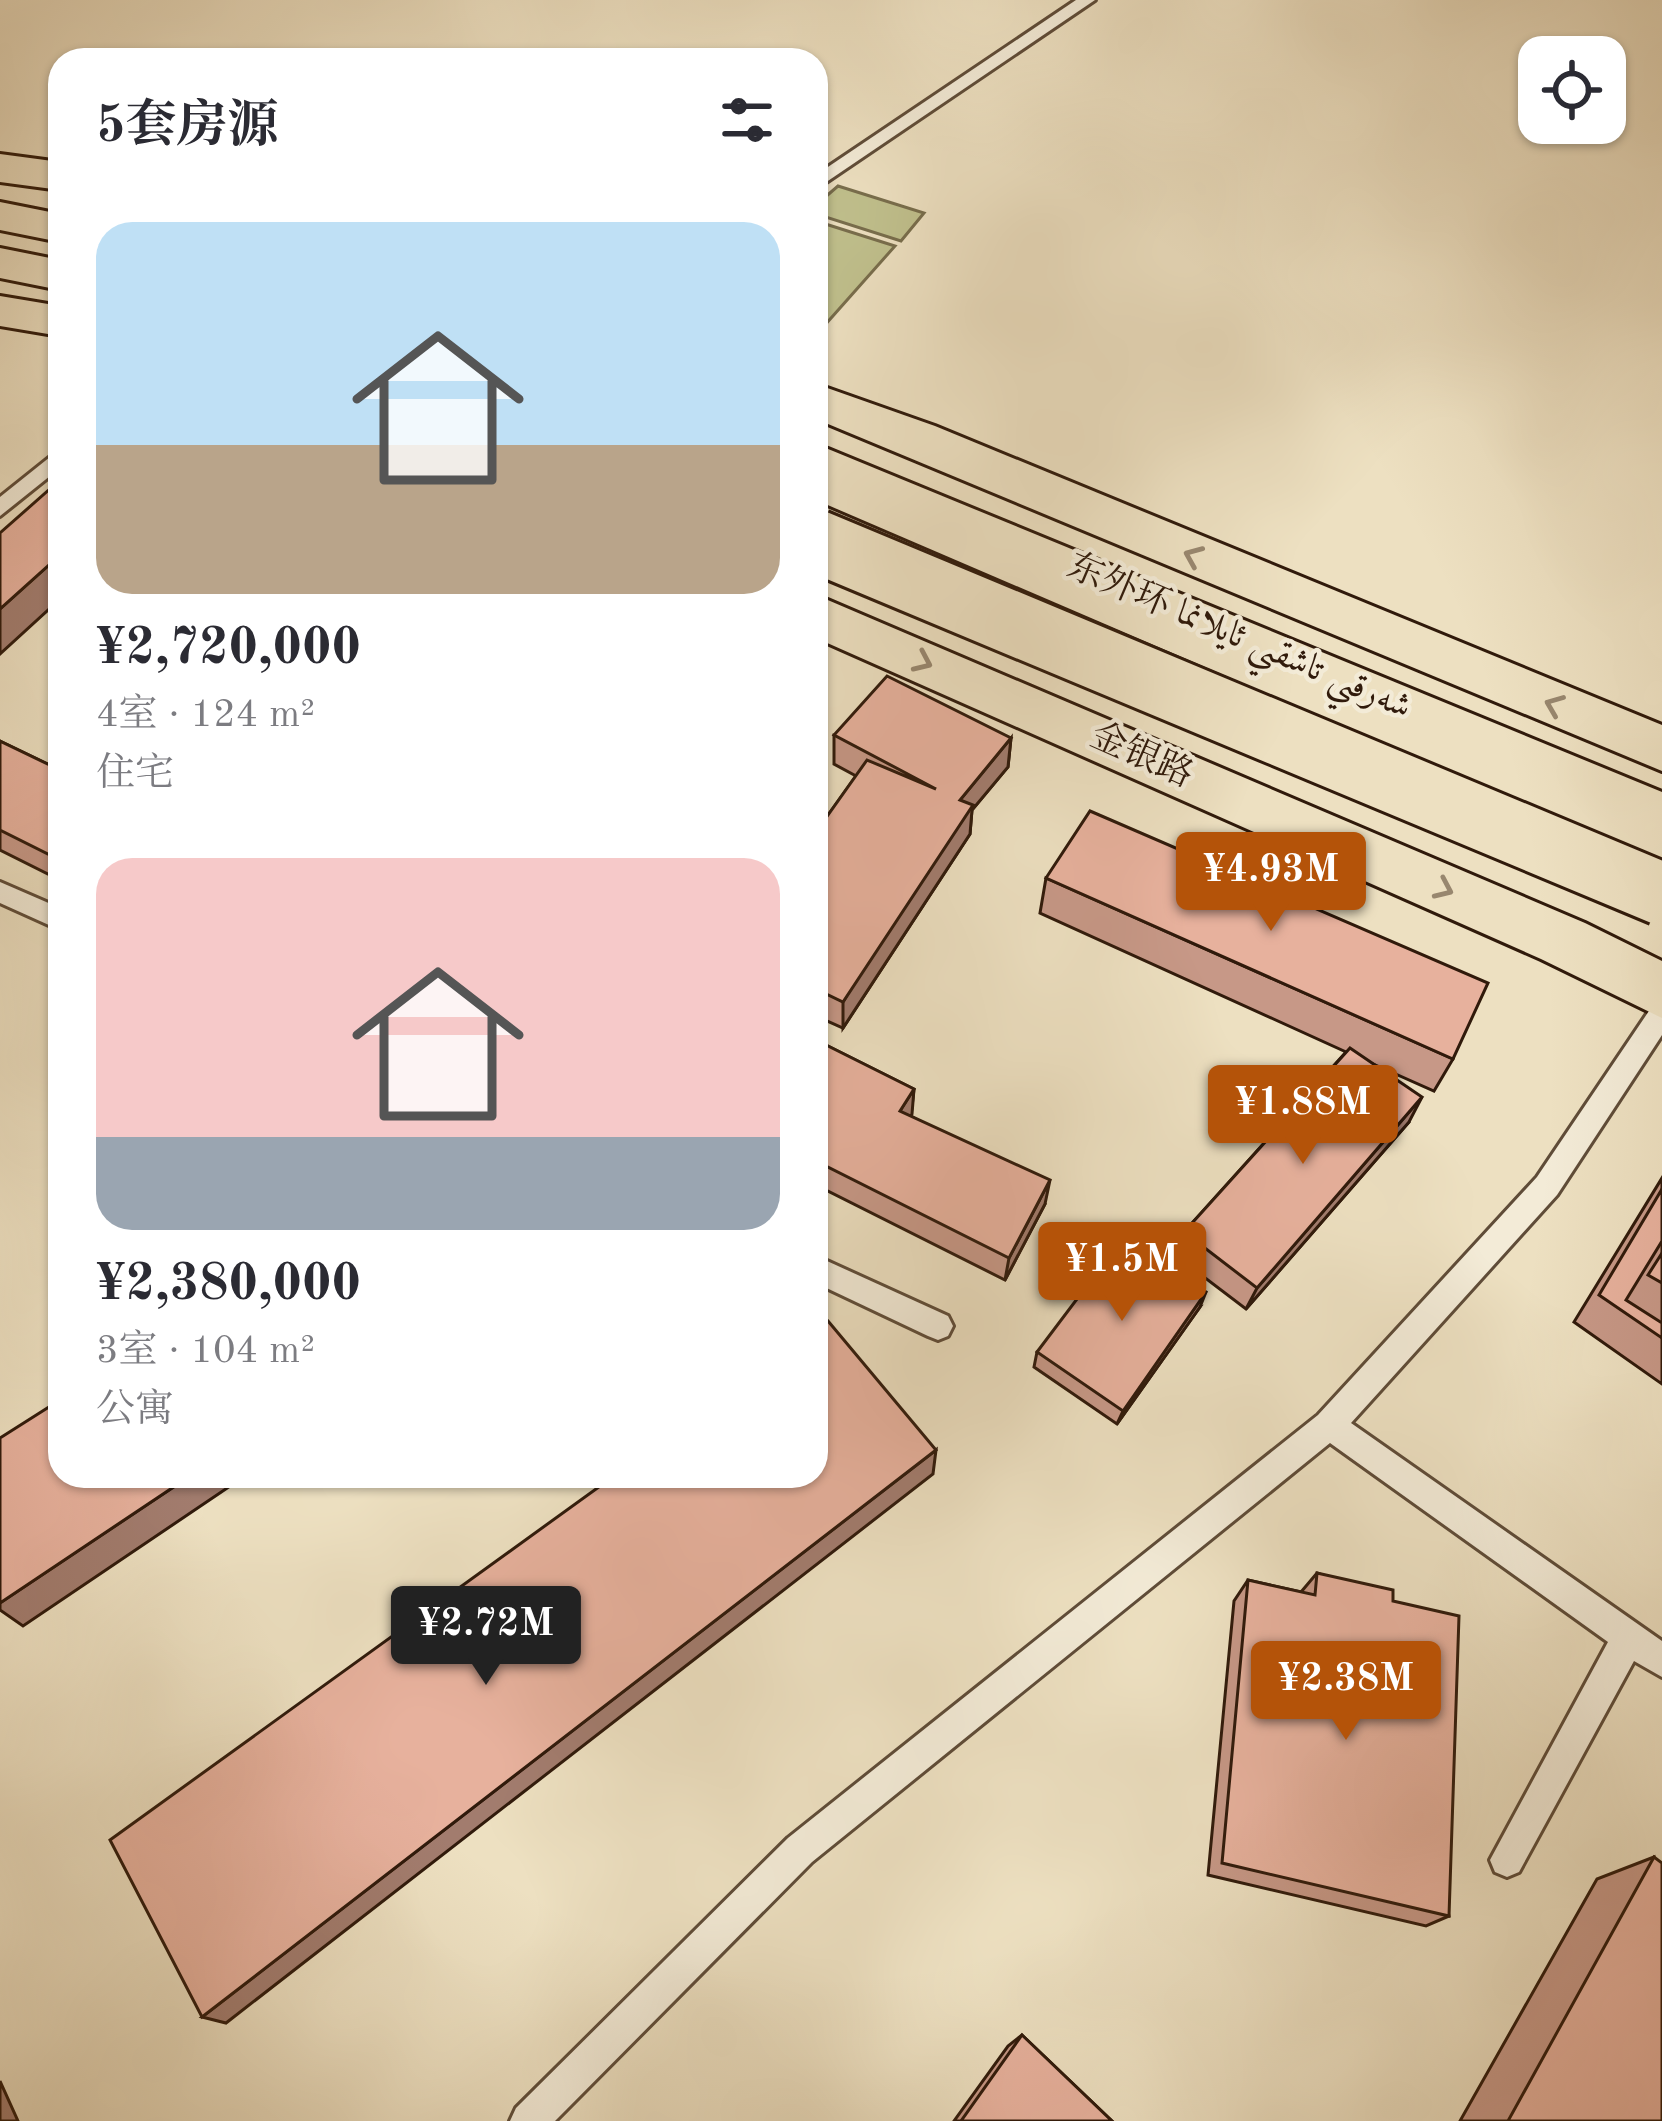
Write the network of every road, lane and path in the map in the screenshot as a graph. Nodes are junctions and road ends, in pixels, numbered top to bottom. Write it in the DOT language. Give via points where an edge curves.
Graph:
graph roads {
  1 [pos="1087,0"];
  2 [pos="0,168"];
  3 [pos="48,174"];
  4 [pos="828,175"];
  5 [pos="0,216"];
  6 [pos="48,226"];
  7 [pos="0,263"];
  8 [pos="48,273"];
  9 [pos="0,311"];
  10 [pos="48,319"];
  11 [pos="828,405"];
  12 [pos="828,466"];
  13 [pos="48,467"];
  14 [pos="828,484"];
  15 [pos="0,509"];
  16 [pos="828,546"];
  17 [pos="828,554"];
  18 [pos="828,620"];
  19 [pos="1662,749"];
  20 [pos="1662,817"];
  21 [pos="1662,839"];
  22 [pos="1662,874"];
  23 [pos="0,892"];
  24 [pos="1662,894"];
  25 [pos="48,914"];
  26 [pos="1662,991"];
  27 [pos="1662,1013"];
  28 [pos="828,1275"];
  29 [pos="938,1326"];
  30 [pos="1329,1425"];
  31 [pos="1629,1637"];
  32 [pos="1662,1661"];
  33 [pos="1508,1860"];
  34 [pos="529,2121"];
  1 -- 4 [label="lane"];
  2 -- 3 [label="main road"];
  5 -- 6 [label="main road"];
  7 -- 8 [label="main road"];
  9 -- 10 [label="main road"];
  19 -- 11 [label="main road, one-way"];
  12 -- 20 [label="main road, 东外环 شەرقىي تاشقىي ئايلانما"];
  13 -- 15 [label="lane"];
  14 -- 21 [label="main road"];
  16 -- 24 [label="main road, 东外环 شەرقىي تاشقىي ئايلانما, bridge"];
  17 -- 22 [label="main road"];
  18 -- 26 [label="main road, 金银路, one-way"];
  23 -- 25 [label="lane"];
  27 -- 30 [label="lane" via="1547,1186"];
  28 -- 29 [label="lane"];
  30 -- 31 [label="lane"];
  30 -- 34 [label="lane" via="800,1850"];
  31 -- 32 [label="lane"];
  31 -- 33 [label="lane"];
}
